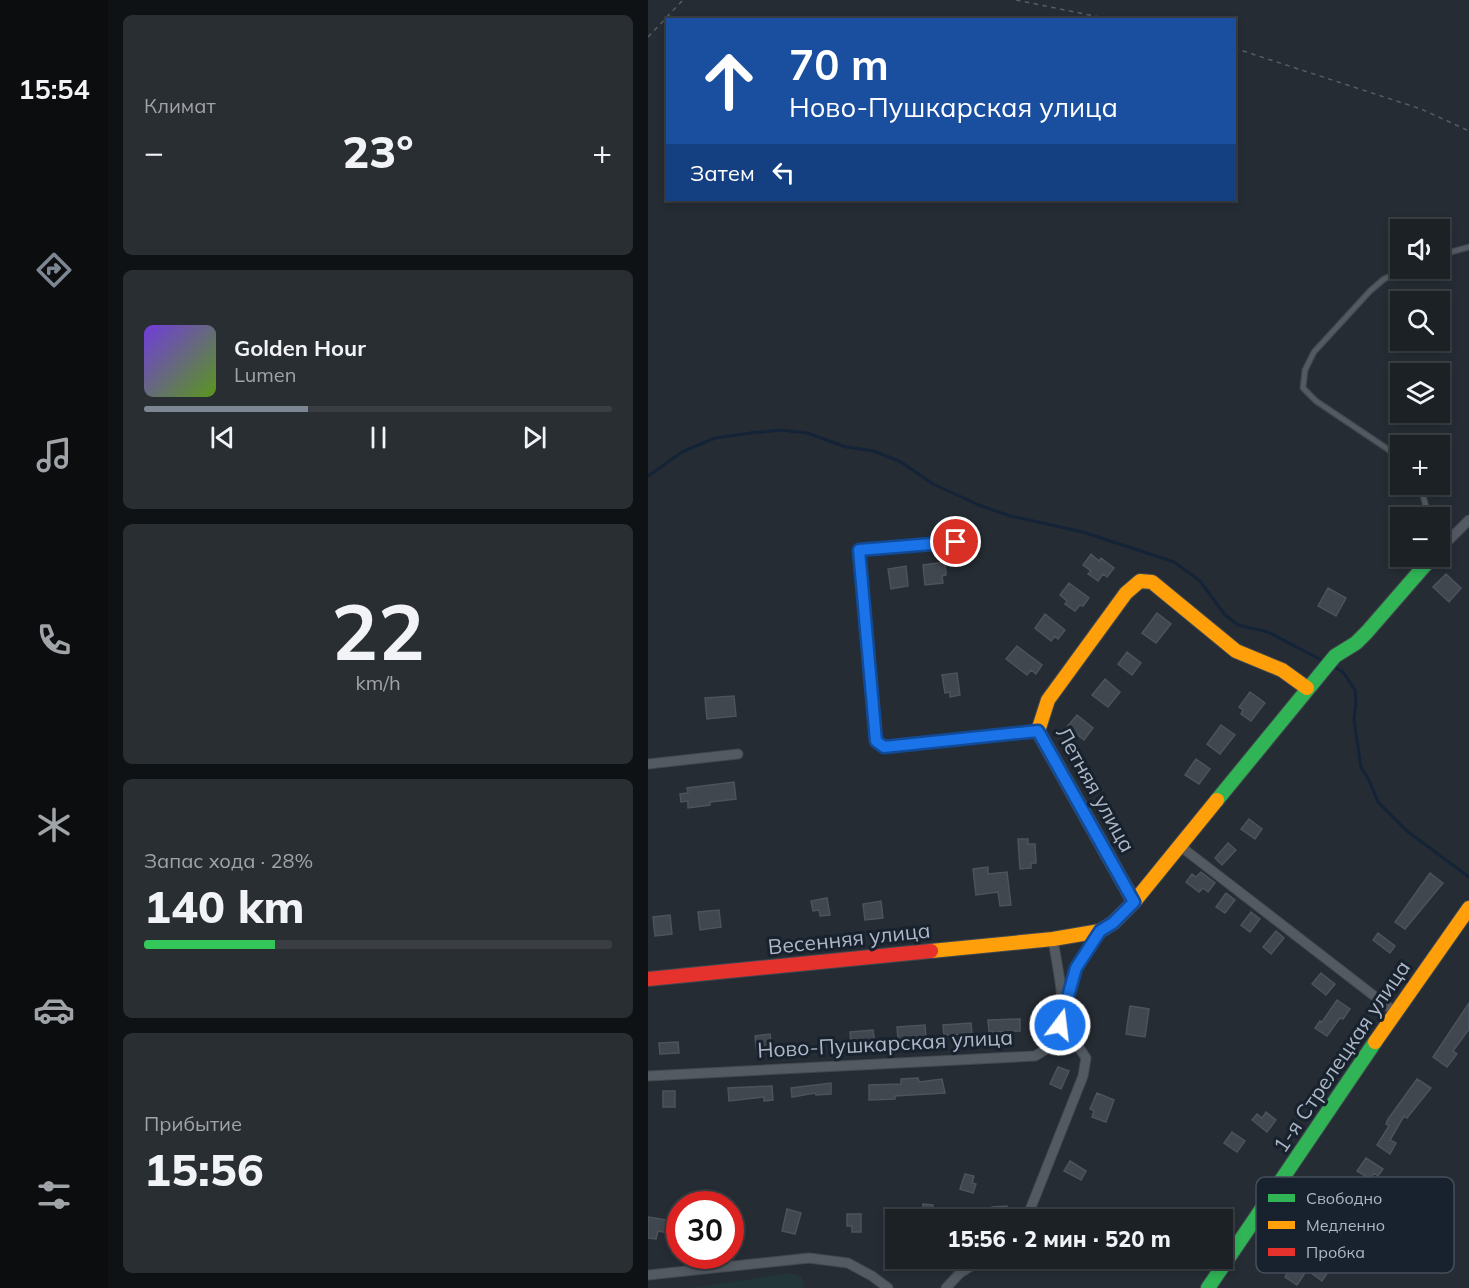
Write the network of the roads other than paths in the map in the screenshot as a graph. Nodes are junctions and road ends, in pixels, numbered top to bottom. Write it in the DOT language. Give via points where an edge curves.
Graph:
graph roads {
  1 [pos="1469,247"];
  2 [pos="1450,252"];
  3 [pos="1390,276"];
  4 [pos="1390,451"];
  5 [pos="1469,520"];
  6 [pos="1450,539"];
  7 [pos="956,542"];
  8 [pos="1423,567"];
  9 [pos="1307,688"];
  10 [pos="1038,731"];
  11 [pos="738,754"];
  12 [pos="648,764"];
  13 [pos="1180,846"];
  14 [pos="1134,902"];
  15 [pos="1469,908"];
  16 [pos="1100,931"];
  17 [pos="1053,939"];
  18 [pos="648,979"];
  19 [pos="1063,1011"];
  20 [pos="1395,1012"];
  21 [pos="1057,1038"];
  22 [pos="648,1076"];
  23 [pos="1283,1177"];
  24 [pos="1030,1209"];
  25 [pos="1256,1217"];
  26 [pos="966,1269"];
  27 [pos="648,1275"];
  28 [pos="888,1288"];
  29 [pos="946,1288"];
  30 [pos="1208,1288"];
  1 -- 2 [label="lane"];
  3 -- 4 [label="lane" via="1370,291 1314,352 1305,370 1303,388"];
  5 -- 6 [label="street"];
  7 -- 10 [label="lane" via="859,550 876,741 884,747"];
  8 -- 9 [label="street" via="1367,632 1329,663"];
  9 -- 10 [label="street, Летняя улица" via="1281,670 1236,651 1160,587 1140,581 1126,593 1048,700"];
  9 -- 13 [label="street"];
  10 -- 14 [label="street, Летняя улица"];
  11 -- 12 [label="street"];
  13 -- 14 [label="street"];
  13 -- 20 [label="street"];
  14 -- 16 [label="street"];
  15 -- 20 [label="street, 1-я Стрелецкая улица"];
  16 -- 17 [label="street"];
  16 -- 19 [label="lane" via="1076,968"];
  17 -- 18 [label="street, Весенняя улица"];
  17 -- 19 [label="street"];
  19 -- 21 [label="street"];
  20 -- 23 [label="street, 1-я Стрелецкая улица"];
  21 -- 22 [label="street, Ново-Пушкарская улица" via="1035,1056"];
  21 -- 24 [label="street" via="1078,1046 1086,1058 1083,1076"];
  25 -- 30 [label="street, 1-я Стрелецкая улица"];
  26 -- 29 [label="street"];
  27 -- 28 [label="street" via="809,1258 848,1263"];
}
